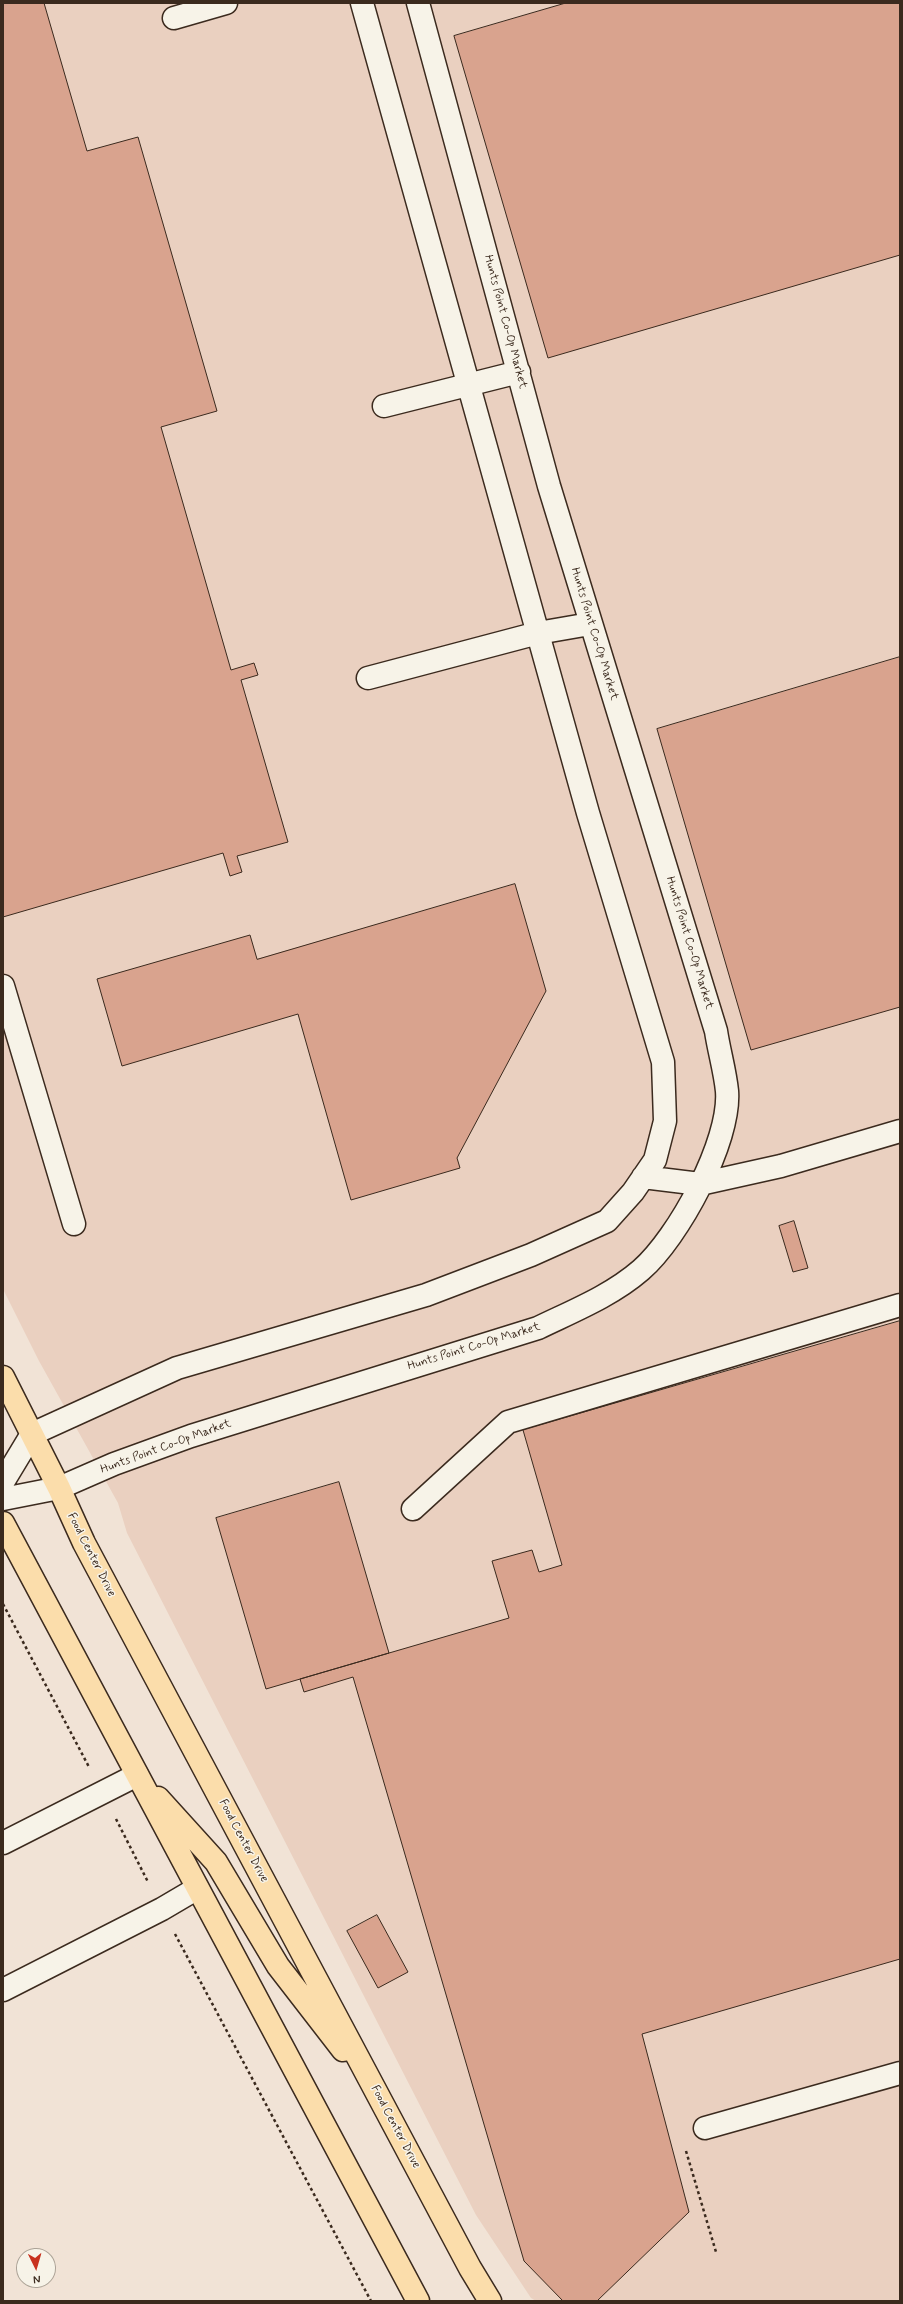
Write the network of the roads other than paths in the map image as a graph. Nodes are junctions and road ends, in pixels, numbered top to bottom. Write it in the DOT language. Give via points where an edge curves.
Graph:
graph roads {
  1 [pos="226,3"];
  2 [pos="362,3"];
  3 [pos="418,3"];
  4 [pos="174,18"];
  5 [pos="519,372"];
  6 [pos="468,386"];
  7 [pos="384,406"];
  8 [pos="590,624"];
  9 [pos="538,633"];
  10 [pos="368,678"];
  11 [pos="3,986"];
  12 [pos="900,1131"];
  13 [pos="643,1177"];
  14 [pos="700,1184"];
  15 [pos="74,1224"];
  16 [pos="900,1305"];
  17 [pos="3,1377"];
  18 [pos="32,1434"];
  19 [pos="3,1482"];
  20 [pos="59,1488"];
  21 [pos="3,1499"];
  22 [pos="413,1509"];
  23 [pos="3,1523"];
  24 [pos="137,1775"];
  25 [pos="3,1843"];
  26 [pos="196,1888"];
  27 [pos="3,1990"];
  28 [pos="900,2073"];
  29 [pos="377,2094"];
  30 [pos="705,2128"];
  31 [pos="418,2301"];
  32 [pos="490,2301"];
  1 -- 4 [label="street"];
  2 -- 6 [label="street"];
  3 -- 5 [label="street, Hunts Point Co-Op Market"];
  5 -- 6 [label="street"];
  5 -- 8 [label="street, Hunts Point Co-Op Market" via="548,486"];
  6 -- 7 [label="street"];
  6 -- 9 [label="street"];
  8 -- 9 [label="street"];
  8 -- 14 [label="street, Hunts Point Co-Op Market" via="716,1031 727,1091 724,1124 714,1155"];
  9 -- 10 [label="street"];
  9 -- 13 [label="street" via="588,812 663,1062 665,1121 655,1160"];
  11 -- 15 [label="street"];
  12 -- 14 [label="street" via="781,1166"];
  13 -- 14 [label="street"];
  13 -- 18 [label="street" via="608,1221 546,1249 426,1295 177,1368"];
  14 -- 20 [label="street, Hunts Point Co-Op Market" via="662,1248 641,1270 589,1304 538,1328 191,1436 114,1464"];
  16 -- 22 [label="street" via="508,1422"];
  17 -- 18 [label="main road, Food Center Drive"];
  18 -- 19 [label="street"];
  18 -- 20 [label="main road, Food Center Drive"];
  20 -- 21 [label="street, Hunts Point Co-Op Market"];
  20 -- 29 [label="main road, Food Center Drive" via="88,1550"];
  23 -- 24 [label="main road"];
  24 -- 25 [label="street"];
  24 -- 26 [label="main road"];
  24 -- 29 [label="main road" via="216,1862 278,1966"];
  26 -- 27 [label="street"];
  26 -- 31 [label="main road"];
  28 -- 30 [label="street"];
  29 -- 32 [label="main road, Food Center Drive"];
}
